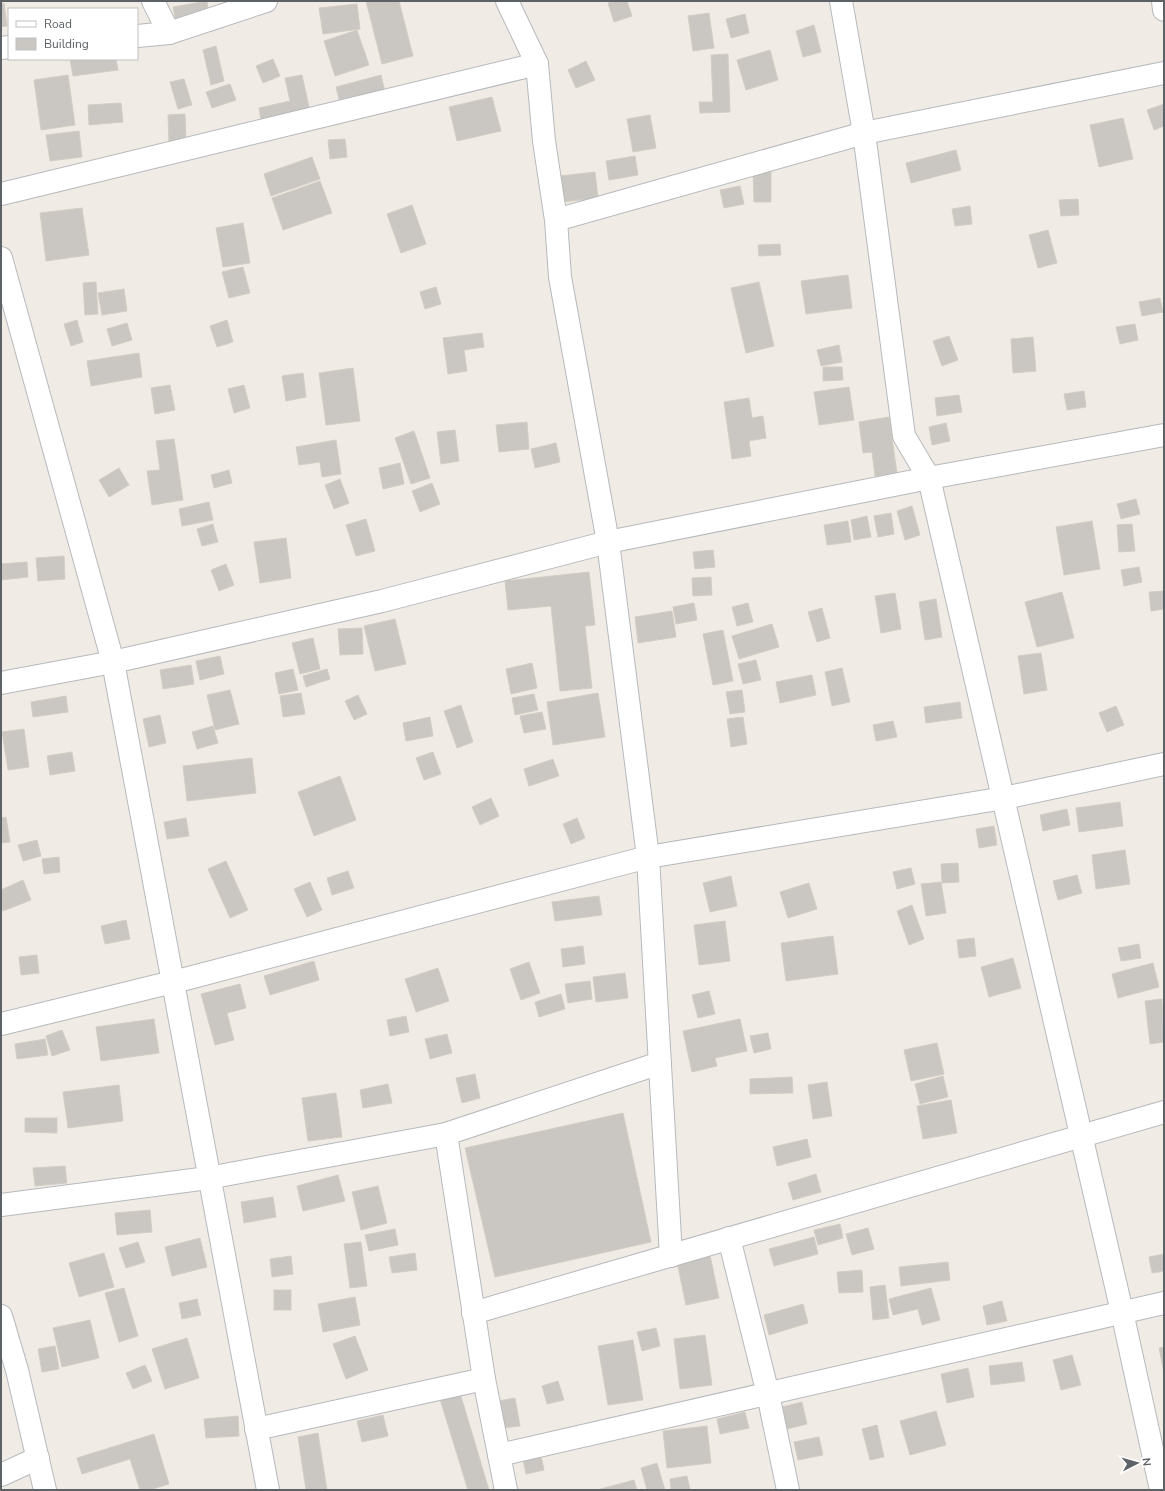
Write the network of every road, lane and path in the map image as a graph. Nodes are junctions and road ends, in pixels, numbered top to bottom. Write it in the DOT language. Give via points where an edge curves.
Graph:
graph roads {
  1 [pos="154,1"];
  2 [pos="266,1"];
  3 [pos="506,1"];
  4 [pos="841,1"];
  5 [pos="1163,1"];
  6 [pos="1164,10"];
  7 [pos="169,33"];
  8 [pos="138,36"];
  9 [pos="537,64"];
  10 [pos="1164,73"];
  11 [pos="864,133"];
  12 [pos="1,194"];
  13 [pos="556,220"];
  14 [pos="1,258"];
  15 [pos="1164,435"];
  16 [pos="929,478"];
  17 [pos="608,542"];
  18 [pos="113,662"];
  19 [pos="1,683"];
  20 [pos="1164,764"];
  21 [pos="1004,798"];
  22 [pos="648,857"];
  23 [pos="172,982"];
  24 [pos="1,1024"];
  25 [pos="660,1063"];
  26 [pos="1164,1112"];
  27 [pos="446,1134"];
  28 [pos="1082,1137"];
  29 [pos="208,1178"];
  30 [pos="1,1205"];
  31 [pos="730,1238"];
  32 [pos="671,1256"];
  33 [pos="1164,1302"];
  34 [pos="1122,1312"];
  35 [pos="474,1313"];
  36 [pos="1,1316"];
  37 [pos="484,1379"];
  38 [pos="768,1394"];
  39 [pos="256,1429"];
  40 [pos="499,1455"];
  41 [pos="38,1458"];
  42 [pos="1,1475"];
  43 [pos="45,1490"];
  44 [pos="268,1490"];
  45 [pos="506,1490"];
  46 [pos="788,1490"];
  47 [pos="1161,1490"];
  1 -- 7 [label="street"];
  2 -- 7 [label="street"];
  3 -- 9 [label="street"];
  4 -- 11 [label="street"];
  5 -- 6 [label="street"];
  7 -- 8 [label="street"];
  9 -- 12 [label="street"];
  9 -- 13 [label="street" via="544,141"];
  10 -- 11 [label="street"];
  11 -- 13 [label="street"];
  11 -- 16 [label="street" via="904,436"];
  13 -- 17 [label="street" via="560,277"];
  14 -- 18 [label="street"];
  15 -- 16 [label="street"];
  16 -- 17 [label="street"];
  16 -- 21 [label="street"];
  17 -- 18 [label="street" via="382,601"];
  17 -- 22 [label="street"];
  18 -- 19 [label="street"];
  18 -- 23 [label="street"];
  20 -- 21 [label="street"];
  21 -- 22 [label="street"];
  21 -- 28 [label="street"];
  22 -- 23 [label="street"];
  22 -- 25 [label="street"];
  23 -- 24 [label="street"];
  23 -- 29 [label="street"];
  25 -- 27 [label="street"];
  25 -- 32 [label="street"];
  26 -- 28 [label="street"];
  27 -- 29 [label="street"];
  27 -- 35 [label="street"];
  28 -- 31 [label="street"];
  28 -- 34 [label="street"];
  29 -- 30 [label="street"];
  29 -- 39 [label="street"];
  31 -- 32 [label="street"];
  31 -- 38 [label="street"];
  32 -- 35 [label="street"];
  33 -- 34 [label="street"];
  34 -- 38 [label="street"];
  34 -- 47 [label="street"];
  35 -- 37 [label="street"];
  36 -- 41 [label="street"];
  37 -- 39 [label="street"];
  37 -- 40 [label="street"];
  38 -- 40 [label="street"];
  38 -- 46 [label="street"];
  39 -- 44 [label="street"];
  40 -- 45 [label="street"];
  41 -- 42 [label="street"];
  41 -- 43 [label="street"];
}
